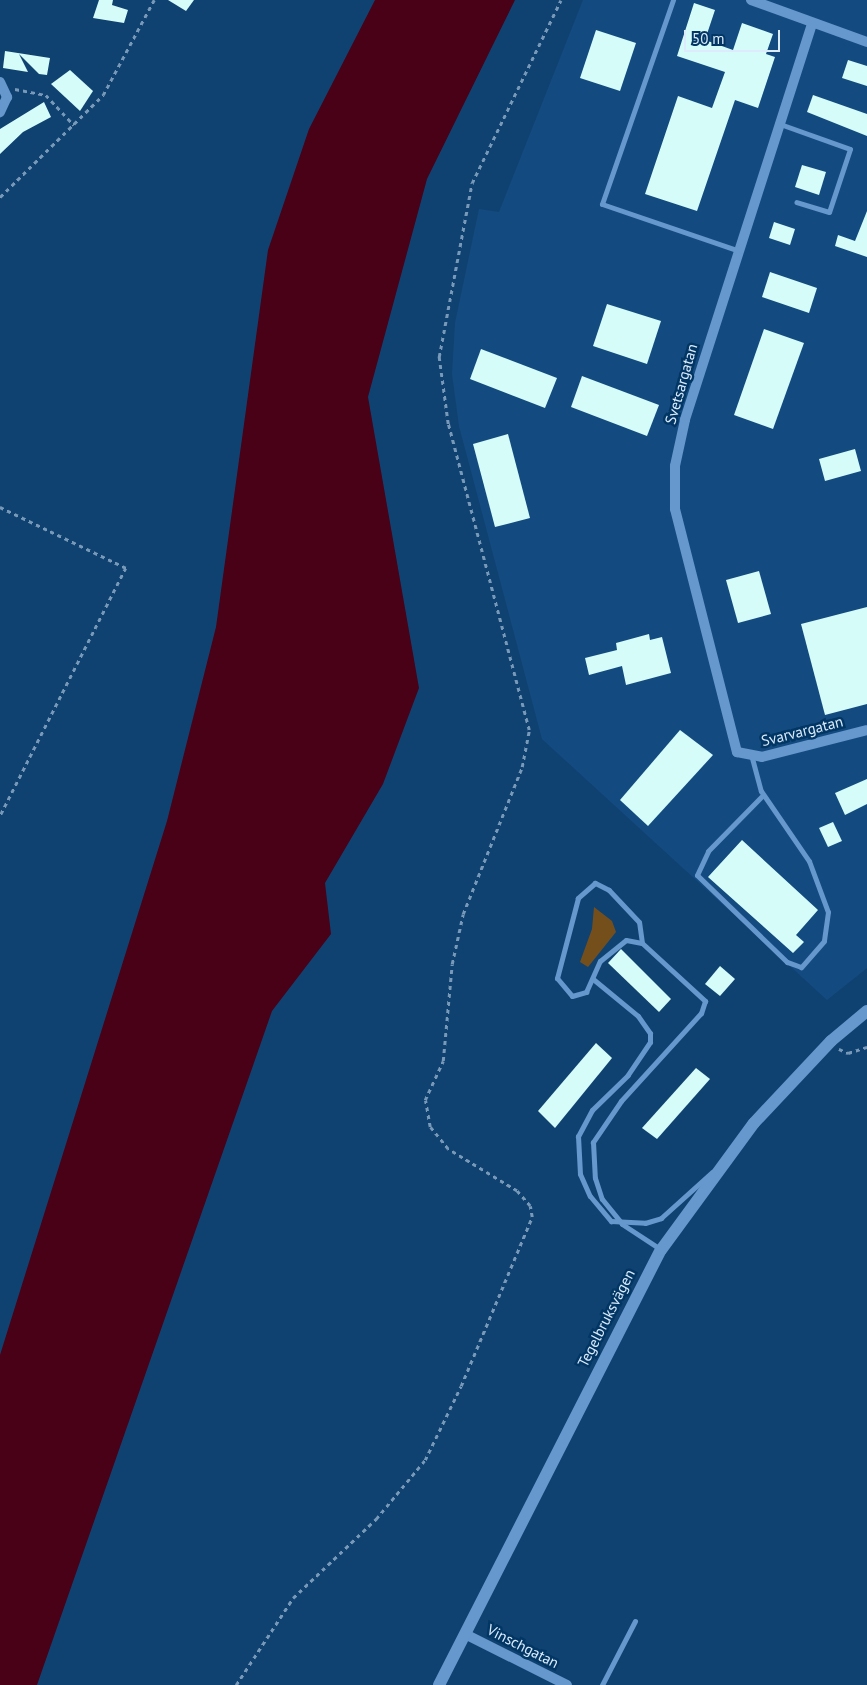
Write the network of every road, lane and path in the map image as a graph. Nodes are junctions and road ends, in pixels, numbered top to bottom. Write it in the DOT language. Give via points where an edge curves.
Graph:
graph roads {
  1 [pos="154,0"];
  2 [pos="561,0"];
  3 [pos="673,0"];
  4 [pos="758,1"];
  5 [pos="812,24"];
  6 [pos="867,42"];
  7 [pos="3,86"];
  8 [pos="0,112"];
  9 [pos="780,124"];
  10 [pos="74,125"];
  11 [pos="0,196"];
  12 [pos="796,202"];
  13 [pos="739,252"];
  14 [pos="0,507"];
  15 [pos="867,730"];
  16 [pos="748,758"];
  17 [pos="763,795"];
  18 [pos="0,816"];
  19 [pos="642,943"];
  20 [pos="593,979"];
  21 [pos="867,1010"];
  22 [pos="831,1041"];
  23 [pos="867,1047"];
  24 [pos="722,1164"];
  25 [pos="622,1224"];
  26 [pos="661,1250"];
  27 [pos="635,1621"];
  28 [pos="465,1634"];
  29 [pos="236,1685"];
  30 [pos="439,1685"];
  31 [pos="567,1685"];
  32 [pos="602,1685"];
  1 -- 10 [label="path" via="110,85"];
  2 -- 29 [label="path" via="472,183 439,357 448,424 529,730 522,767 463,914 452,964 443,1061 425,1100 430,1127 448,1149 517,1191 530,1206 532,1216 461,1386 425,1460 376,1520 293,1598"];
  3 -- 13 [label="lane" via="602,204"];
  4 -- 5 [label="street"];
  5 -- 6 [label="street"];
  5 -- 9 [label="street, Svetsargatan"];
  7 -- 8 [label="street"];
  7 -- 10 [label="path" via="39,90"];
  9 -- 12 [label="lane" via="850,149 829,212"];
  9 -- 13 [label="street, Svetsargatan"];
  10 -- 11 [label="path"];
  13 -- 16 [label="street, Svetsargatan" via="686,420 673,490 678,532 731,741"];
  14 -- 18 [label="path" via="126,568"];
  15 -- 16 [label="street, Svarvargatan"];
  16 -- 17 [label="lane"];
  17 -- 17 [label="lane" via="809,861 828,912 824,941 801,967 786,962 697,875 708,851"];
  19 -- 20 [label="lane" via="626,940 613,946"];
  19 -- 20 [label="lane" via="639,922 609,890 595,883 585,889 578,898 557,978 572,996 586,992"];
  19 -- 25 [label="lane" via="705,1001 701,1013 621,1101 594,1142 594,1178 602,1199"];
  20 -- 25 [label="lane" via="620,999 650,1033 650,1042 628,1075 592,1110 578,1136 585,1187 598,1208"];
  21 -- 22 [label="street, Tegelbruksvägen"];
  22 -- 23 [label="path" via="848,1053"];
  22 -- 24 [label="street, Tegelbruksvägen"];
  24 -- 25 [label="lane" via="661,1218"];
  24 -- 26 [label="street, Tegelbruksvägen"];
  25 -- 26 [label="lane"];
  26 -- 28 [label="street, Tegelbruksvägen"];
  27 -- 32 [label="lane"];
  28 -- 30 [label="street, Tegelbruksvägen"];
  28 -- 31 [label="street, Vinschgatan"];
}
